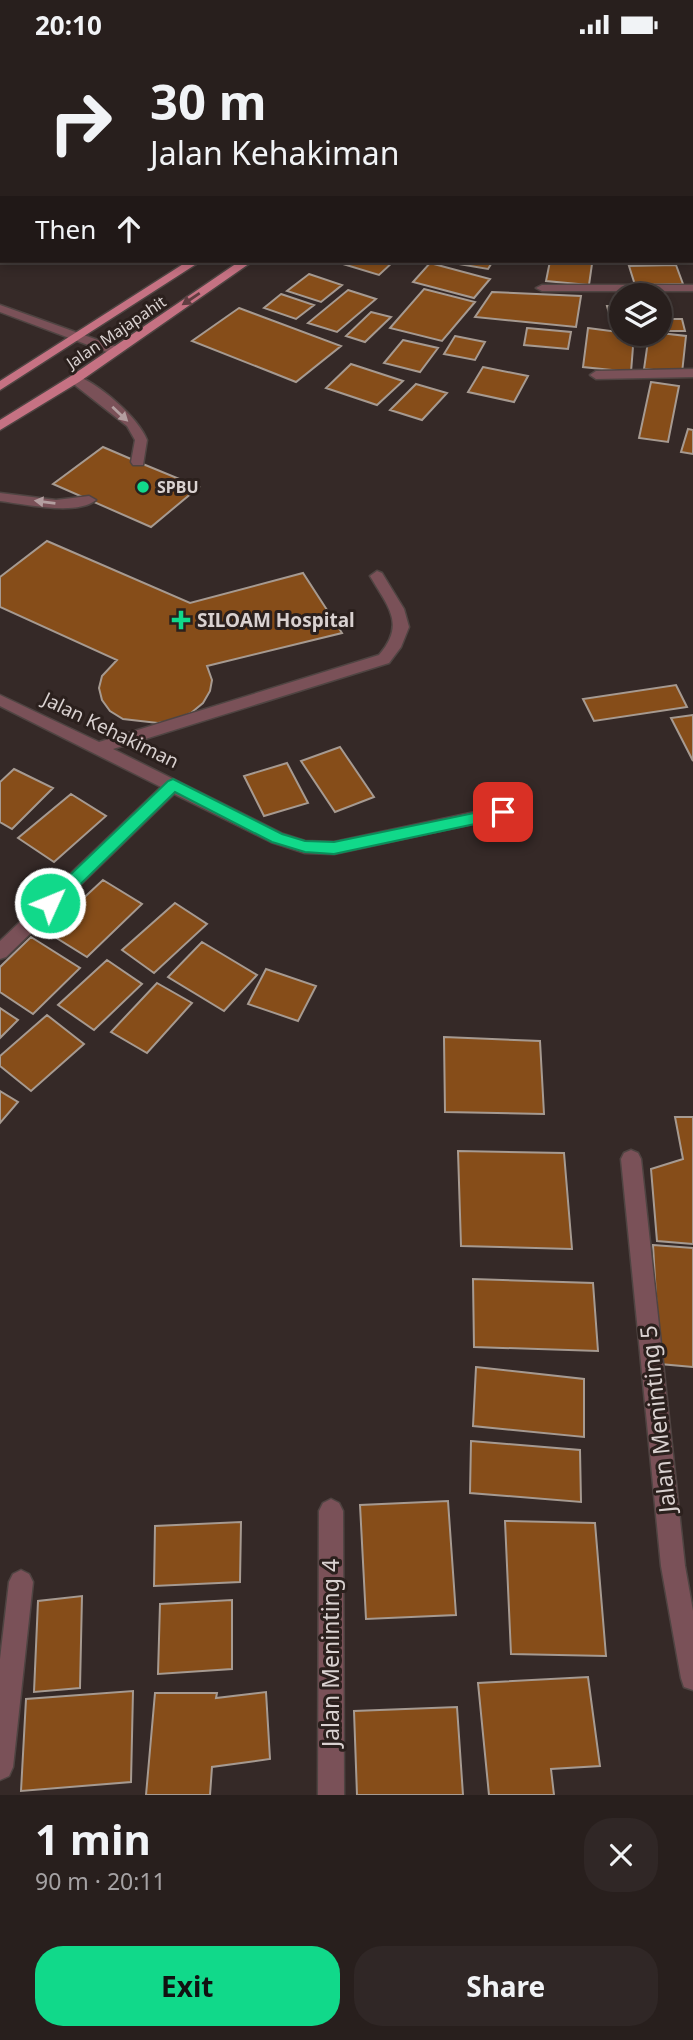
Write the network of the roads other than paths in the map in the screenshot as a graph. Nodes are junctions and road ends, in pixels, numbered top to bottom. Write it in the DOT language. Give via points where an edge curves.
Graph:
graph roads {
  1 [pos="192,263"];
  2 [pos="244,263"];
  3 [pos="542,288"];
  4 [pos="693,288"];
  5 [pos="0,308"];
  6 [pos="77,335"];
  7 [pos="116,351"];
  8 [pos="693,373"];
  9 [pos="596,375"];
  10 [pos="75,379"];
  11 [pos="0,387"];
  12 [pos="0,426"];
  13 [pos="138,462"];
  14 [pos="0,496"];
  15 [pos="89,500"];
  16 [pos="377,576"];
  17 [pos="0,699"];
  18 [pos="99,748"];
  19 [pos="173,785"];
  20 [pos="503,812"];
  21 [pos="3,944"];
  22 [pos="631,1159"];
  23 [pos="331,1511"];
  24 [pos="21,1582"];
  25 [pos="693,1678"];
  26 [pos="0,1767"];
  27 [pos="331,1795"];
  1 -- 6 [label="main road, Jalan Majapahit"];
  2 -- 7 [label="main road, Jalan Majapahit, one-way"];
  3 -- 4 [label="street"];
  5 -- 6 [label="street"];
  6 -- 7 [label="street"];
  6 -- 11 [label="main road, Jalan Majapahit"];
  7 -- 10 [label="main road, Jalan Majapahit"];
  8 -- 9 [label="street"];
  10 -- 12 [label="main road, Jalan Majapahit"];
  10 -- 13 [label="street, one-way" via="137,429 141,440"];
  15 -- 14 [label="street, one-way" via="56,504"];
  16 -- 18 [label="street" via="402,622 403,634 384,659"];
  17 -- 18 [label="street, Jalan Kehakiman"];
  18 -- 19 [label="street, Jalan Kehakiman"];
  19 -- 20 [label="street, Jalan Kehakiman" via="277,838 305,846 334,848"];
  19 -- 21 [label="street"];
  22 -- 25 [label="street, Jalan Meninting 5" via="673,1566"];
  23 -- 27 [label="street, Jalan Meninting 4"];
  24 -- 26 [label="street"];
}
